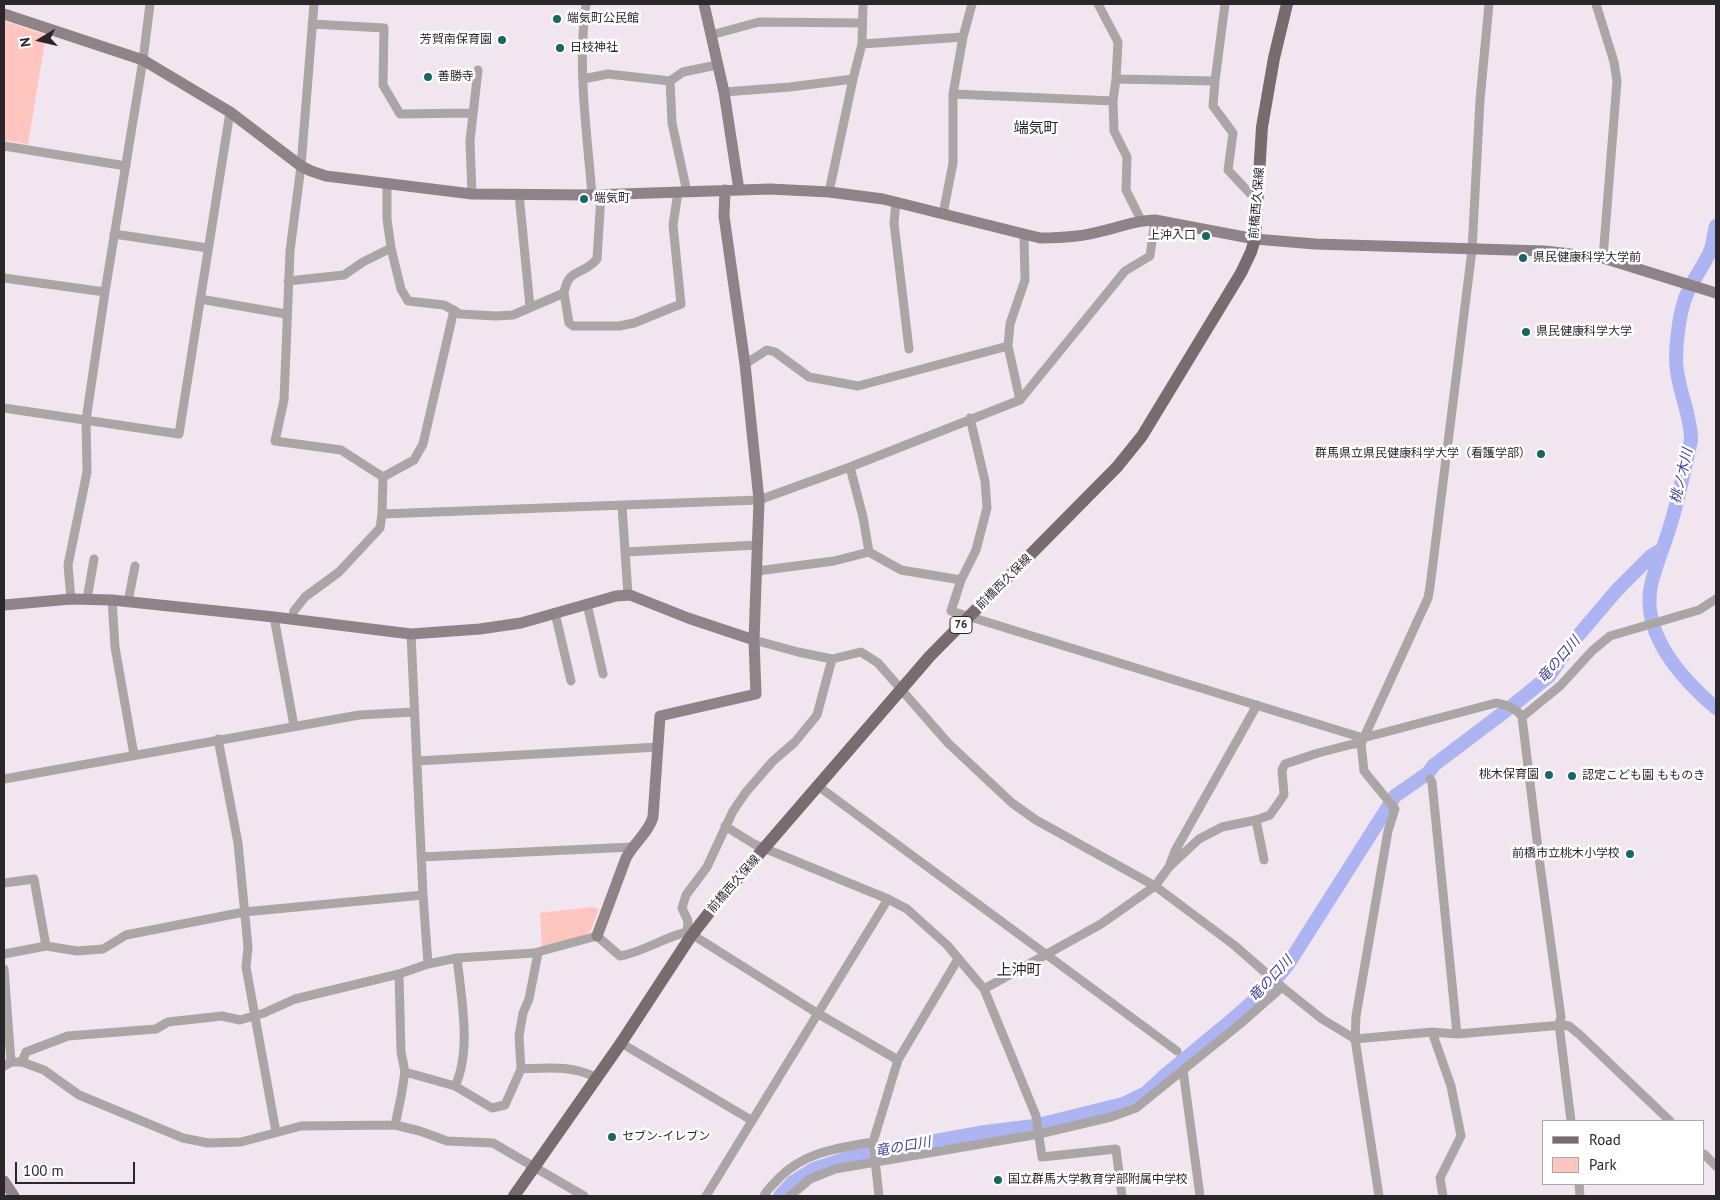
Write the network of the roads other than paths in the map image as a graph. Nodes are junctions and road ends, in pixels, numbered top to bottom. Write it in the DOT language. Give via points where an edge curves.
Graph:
graph roads {
  1 [pos="150,4"];
  2 [pos="314,4"];
  3 [pos="586,4"];
  4 [pos="704,4"];
  5 [pos="863,4"];
  6 [pos="972,4"];
  7 [pos="1098,4"];
  8 [pos="1225,4"];
  9 [pos="1287,4"];
  10 [pos="1489,4"];
  11 [pos="1596,4"];
  12 [pos="4,14"];
  13 [pos="862,23"];
  14 [pos="312,24"];
  15 [pos="710,35"];
  16 [pos="963,37"];
  17 [pos="862,44"];
  18 [pos="143,60"];
  19 [pos="717,65"];
  20 [pos="478,70"];
  21 [pos="583,79"];
  22 [pos="853,79"];
  23 [pos="1116,79"];
  24 [pos="670,81"];
  25 [pos="1216,81"];
  26 [pos="724,92"];
  27 [pos="954,94"];
  28 [pos="1113,102"];
  29 [pos="230,112"];
  30 [pos="472,113"];
  31 [pos="4,146"];
  32 [pos="126,166"];
  33 [pos="301,166"];
  34 [pos="387,185"];
  35 [pos="725,190"];
  36 [pos="739,190"];
  37 [pos="682,192"];
  38 [pos="829,192"];
  39 [pos="472,194"];
  40 [pos="519,194"];
  41 [pos="597,195"];
  42 [pos="896,202"];
  43 [pos="1258,202"];
  44 [pos="943,214"];
  45 [pos="1141,220"];
  46 [pos="1155,220"];
  47 [pos="114,234"];
  48 [pos="1024,234"];
  49 [pos="1255,239"];
  50 [pos="208,248"];
  51 [pos="390,248"];
  52 [pos="1472,250"];
  53 [pos="1603,258"];
  54 [pos="4,278"];
  55 [pos="288,282"];
  56 [pos="104,292"];
  57 [pos="564,293"];
  58 [pos="1716,293"];
  59 [pos="200,300"];
  60 [pos="530,307"];
  61 [pos="454,310"];
  62 [pos="286,314"];
  63 [pos="1008,346"];
  64 [pos="910,349"];
  65 [pos="745,364"];
  66 [pos="1020,400"];
  67 [pos="4,408"];
  68 [pos="970,418"];
  69 [pos="86,420"];
  70 [pos="850,467"];
  71 [pos="384,478"];
  72 [pos="759,500"];
  73 [pos="622,506"];
  74 [pos="382,514"];
  75 [pos="758,545"];
  76 [pos="625,552"];
  77 [pos="869,552"];
  78 [pos="94,560"];
  79 [pos="135,566"];
  80 [pos="757,571"];
  81 [pos="961,580"];
  82 [pos="628,595"];
  83 [pos="71,599"];
  84 [pos="87,599"];
  85 [pos="1716,599"];
  86 [pos="112,600"];
  87 [pos="128,602"];
  88 [pos="587,604"];
  89 [pos="4,605"];
  90 [pos="555,614"];
  91 [pos="274,617"];
  92 [pos="969,617"];
  93 [pos="292,619"];
  94 [pos="411,634"];
  95 [pos="754,640"];
  96 [pos="832,659"];
  97 [pos="603,674"];
  98 [pos="571,681"];
  99 [pos="900,691"];
  100 [pos="1257,705"];
  101 [pos="414,712"];
  102 [pos="1521,714"];
  103 [pos="294,726"];
  104 [pos="218,740"];
  105 [pos="1362,741"];
  106 [pos="658,747"];
  107 [pos="134,755"];
  108 [pos="417,761"];
  109 [pos="1430,779"];
  110 [pos="4,780"];
  111 [pos="818,786"];
  112 [pos="1256,820"];
  113 [pos="725,826"];
  114 [pos="632,846"];
  115 [pos="765,848"];
  116 [pos="421,856"];
  117 [pos="1264,860"];
  118 [pos="1169,867"];
  119 [pos="4,883"];
  120 [pos="1155,886"];
  121 [pos="423,895"];
  122 [pos="888,899"];
  123 [pos="244,912"];
  124 [pos="689,934"];
  125 [pos="597,936"];
  126 [pos="46,946"];
  127 [pos="538,952"];
  128 [pos="4,954"];
  129 [pos="1046,955"];
  130 [pos="457,958"];
  131 [pos="958,959"];
  132 [pos="428,964"];
  133 [pos="4,969"];
  134 [pos="399,974"];
  135 [pos="1282,987"];
  136 [pos="984,989"];
  137 [pos="817,1013"];
  138 [pos="254,1015"];
  139 [pos="1559,1024"];
  140 [pos="1432,1032"];
  141 [pos="1457,1034"];
  142 [pos="1355,1040"];
  143 [pos="621,1043"];
  144 [pos="1177,1051"];
  145 [pos="898,1060"];
  146 [pos="22,1062"];
  147 [pos="8,1064"];
  148 [pos="521,1069"];
  149 [pos="1183,1070"];
  150 [pos="405,1072"];
  151 [pos="597,1078"];
  152 [pos="455,1086"];
  153 [pos="751,1120"];
  154 [pos="1571,1120"];
  155 [pos="1669,1120"];
  156 [pos="395,1125"];
  157 [pos="276,1132"];
  158 [pos="1038,1132"];
  159 [pos="873,1143"];
  160 [pos="1705,1155"];
  161 [pos="875,1162"];
  162 [pos="1716,1166"];
  163 [pos="536,1167"];
  164 [pos="4,1181"];
  165 [pos="14,1196"];
  166 [pos="514,1196"];
  167 [pos="584,1196"];
  168 [pos="706,1196"];
  169 [pos="764,1196"];
  170 [pos="790,1196"];
  171 [pos="879,1196"];
  172 [pos="1122,1196"];
  173 [pos="1200,1196"];
  174 [pos="1379,1196"];
  175 [pos="1443,1196"];
  1 -- 18 [label="street"];
  2 -- 14 [label="street"];
  3 -- 21 [label="street" via="582,30"];
  4 -- 15 [label="street"];
  5 -- 13 [label="street"];
  6 -- 16 [label="street"];
  7 -- 23 [label="street" via="1118,42"];
  8 -- 25 [label="street"];
  9 -- 43 [label="main road, 前橋西久保線 / 76" via="1262,127"];
  10 -- 52 [label="street"];
  11 -- 53 [label="street" via="1617,81"];
  12 -- 18 [label="street"];
  13 -- 15 [label="street" via="759,22"];
  13 -- 17 [label="street"];
  14 -- 30 [label="street" via="384,28 383,85 400,114"];
  14 -- 33 [label="street"];
  15 -- 19 [label="street"];
  16 -- 17 [label="street"];
  16 -- 27 [label="street"];
  17 -- 22 [label="street"];
  18 -- 29 [label="street"];
  18 -- 32 [label="street"];
  19 -- 24 [label="street" via="683,72"];
  19 -- 26 [label="street"];
  20 -- 30 [label="street"];
  21 -- 24 [label="street" via="608,74"];
  21 -- 41 [label="street"];
  22 -- 26 [label="street" via="790,88"];
  22 -- 38 [label="street"];
  23 -- 25 [label="street"];
  23 -- 28 [label="street"];
  24 -- 37 [label="street" via="672,123"];
  25 -- 43 [label="street" via="1213,106 1233,133 1228,170"];
  26 -- 36 [label="street"];
  27 -- 28 [label="street"];
  27 -- 44 [label="street" via="953,163"];
  28 -- 45 [label="street" via="1114,131 1127,157 1126,190"];
  29 -- 33 [label="street"];
  29 -- 50 [label="street"];
  30 -- 39 [label="street"];
  31 -- 32 [label="street"];
  32 -- 47 [label="street"];
  33 -- 34 [label="street" via="326,176"];
  33 -- 55 [label="street"];
  34 -- 39 [label="street"];
  34 -- 51 [label="street"];
  35 -- 36 [label="street"];
  35 -- 37 [label="street"];
  35 -- 65 [label="street" via="724,216"];
  36 -- 38 [label="street"];
  37 -- 41 [label="street"];
  37 -- 57 [label="street" via="673,225 681,304 634,323 573,326 569,323"];
  38 -- 42 [label="street"];
  39 -- 40 [label="street"];
  40 -- 41 [label="street"];
  40 -- 60 [label="street"];
  41 -- 57 [label="street" via="598,259 570,276"];
  42 -- 44 [label="street"];
  42 -- 64 [label="street" via="894,223"];
  43 -- 49 [label="main road, 前橋西久保線 / 76"];
  44 -- 48 [label="street"];
  45 -- 46 [label="street"];
  45 -- 48 [label="street" via="1100,232 1060,238"];
  46 -- 49 [label="street"];
  46 -- 66 [label="street" via="1150,256 1125,271"];
  47 -- 50 [label="street"];
  47 -- 56 [label="street"];
  48 -- 63 [label="street" via="1025,280 1010,324"];
  49 -- 52 [label="street"];
  49 -- 92 [label="main road, 前橋西久保線 / 76" via="1240,273 1142,436 1117,468"];
  50 -- 59 [label="street"];
  51 -- 55 [label="street" via="344,275"];
  51 -- 61 [label="street" via="401,289 408,301 444,304"];
  52 -- 53 [label="street" via="1544,251"];
  52 -- 105 [label="street" via="1429,592"];
  53 -- 58 [label="street"];
  54 -- 56 [label="street"];
  55 -- 62 [label="street"];
  56 -- 69 [label="street"];
  57 -- 60 [label="street"];
  59 -- 62 [label="street"];
  59 -- 69 [label="street" via="179,434"];
  60 -- 61 [label="street" via="513,315 496,316 460,314"];
  61 -- 71 [label="street" via="423,444 414,460"];
  62 -- 71 [label="street" via="284,400 275,441 341,450"];
  63 -- 65 [label="street" via="858,386 808,377 767,350"];
  63 -- 66 [label="street"];
  65 -- 72 [label="street"];
  66 -- 68 [label="street"];
  67 -- 69 [label="street"];
  68 -- 70 [label="street"];
  68 -- 81 [label="street" via="985,481 987,508 976,550"];
  69 -- 83 [label="street" via="87,472 68,565"];
  70 -- 72 [label="street"];
  70 -- 77 [label="street"];
  71 -- 74 [label="street"];
  72 -- 73 [label="street"];
  72 -- 75 [label="street"];
  73 -- 74 [label="street"];
  73 -- 76 [label="street"];
  74 -- 93 [label="street" via="380,528 340,572 305,596"];
  75 -- 76 [label="street"];
  75 -- 80 [label="street"];
  76 -- 82 [label="street"];
  77 -- 80 [label="street" via="834,561"];
  77 -- 81 [label="street" via="901,570"];
  78 -- 84 [label="street"];
  79 -- 87 [label="street"];
  80 -- 95 [label="street"];
  81 -- 92 [label="street" via="951,611"];
  82 -- 88 [label="street"];
  82 -- 95 [label="street"];
  83 -- 84 [label="street"];
  83 -- 89 [label="street"];
  84 -- 86 [label="street"];
  85 -- 102 [label="street" via="1699,610 1617,633 1602,642 1560,686"];
  86 -- 87 [label="street"];
  86 -- 107 [label="street" via="115,647"];
  87 -- 91 [label="street"];
  88 -- 90 [label="street"];
  88 -- 97 [label="street"];
  90 -- 94 [label="street" via="480,629"];
  90 -- 98 [label="street"];
  91 -- 93 [label="street"];
  91 -- 103 [label="street"];
  92 -- 99 [label="main road, 前橋西久保線 / 76"];
  92 -- 100 [label="street"];
  93 -- 94 [label="street"];
  94 -- 101 [label="street"];
  95 -- 96 [label="street"];
  95 -- 106 [label="street" via="756,694 660,716"];
  96 -- 99 [label="street" via="861,652 878,664"];
  96 -- 113 [label="street" via="817,715 756,780"];
  99 -- 111 [label="main road, 前橋西久保線 / 76"];
  99 -- 120 [label="street" via="948,744 1012,803 1036,820"];
  100 -- 105 [label="street"];
  100 -- 118 [label="street"];
  101 -- 103 [label="street" via="359,715"];
  101 -- 108 [label="street"];
  102 -- 105 [label="street" via="1496,703"];
  102 -- 139 [label="street" via="1561,1017"];
  103 -- 104 [label="street"];
  104 -- 107 [label="street"];
  104 -- 123 [label="street" via="238,843"];
  105 -- 112 [label="street" via="1285,764 1282,770 1284,795 1270,815"];
  105 -- 142 [label="street" via="1364,771 1394,811 1356,1016"];
  106 -- 108 [label="street"];
  106 -- 114 [label="street" via="651,824"];
  107 -- 110 [label="street"];
  108 -- 116 [label="street"];
  109 -- 141 [label="street"];
  111 -- 115 [label="main road, 前橋西久保線 / 76"];
  111 -- 129 [label="street"];
  112 -- 117 [label="street"];
  112 -- 118 [label="street" via="1222,827 1200,839"];
  113 -- 115 [label="street"];
  113 -- 124 [label="street" via="707,866 686,895 682,908"];
  114 -- 116 [label="street"];
  114 -- 125 [label="street"];
  115 -- 122 [label="street"];
  115 -- 124 [label="main road, 前橋西久保線 / 76"];
  116 -- 121 [label="street"];
  118 -- 120 [label="street"];
  119 -- 126 [label="street" via="34,879"];
  120 -- 129 [label="street" via="1101,924"];
  120 -- 135 [label="street" via="1234,945"];
  121 -- 123 [label="street"];
  121 -- 132 [label="street"];
  122 -- 131 [label="street" via="907,909"];
  122 -- 137 [label="street"];
  123 -- 126 [label="street" via="126,935 103,949 77,951"];
  123 -- 138 [label="street" via="248,947 246,967"];
  124 -- 125 [label="street" via="679,934 633,954 620,956"];
  124 -- 137 [label="street"];
  124 -- 143 [label="main road, 前橋西久保線 / 76"];
  125 -- 127 [label="street"];
  126 -- 128 [label="street"];
  127 -- 130 [label="street"];
  127 -- 148 [label="street" via="529,999 522,1013 519,1036"];
  129 -- 136 [label="street"];
  129 -- 144 [label="street"];
  130 -- 132 [label="street"];
  130 -- 152 [label="street" via="465,1038"];
  131 -- 136 [label="street"];
  131 -- 145 [label="street"];
  132 -- 134 [label="street"];
  133 -- 147 [label="street"];
  134 -- 138 [label="street" via="295,998"];
  134 -- 150 [label="street" via="401,1052"];
  135 -- 142 [label="street"];
  135 -- 149 [label="street"];
  136 -- 158 [label="street" via="1036,1116"];
  137 -- 145 [label="street"];
  137 -- 153 [label="street"];
  138 -- 146 [label="street" via="240,1020 222,1016 168,1022 156,1029 68,1036 26,1052"];
  138 -- 157 [label="street"];
  139 -- 141 [label="street"];
  139 -- 154 [label="street"];
  139 -- 155 [label="street" via="1569,1026 1580,1035"];
  140 -- 141 [label="street"];
  140 -- 142 [label="street"];
  140 -- 175 [label="street" via="1451,1086 1461,1136 1440,1178"];
  142 -- 174 [label="street"];
  143 -- 151 [label="main road, 前橋西久保線 / 76"];
  143 -- 153 [label="street"];
  145 -- 159 [label="street"];
  146 -- 147 [label="street"];
  146 -- 157 [label="street" via="44,1070 79,1095 183,1138 208,1143 241,1142"];
  148 -- 151 [label="street" via="569,1068"];
  148 -- 152 [label="street" via="505,1104 500,1107 492,1108"];
  149 -- 158 [label="street" via="1136,1108 1111,1118"];
  149 -- 173 [label="street"];
  150 -- 152 [label="street"];
  150 -- 156 [label="street"];
  151 -- 163 [label="main road, 前橋西久保線 / 76"];
  153 -- 168 [label="street"];
  156 -- 157 [label="street" via="302,1126"];
  156 -- 163 [label="street" via="447,1141 494,1142"];
  158 -- 161 [label="street"];
  158 -- 172 [label="street" via="1042,1158 1116,1149"];
  159 -- 161 [label="street"];
  159 -- 169 [label="street" via="811,1156 786,1171"];
  160 -- 162 [label="street"];
  161 -- 170 [label="street" via="823,1173 810,1179"];
  161 -- 171 [label="street"];
  163 -- 166 [label="main road, 前橋西久保線 / 76"];
  163 -- 167 [label="street"];
  164 -- 165 [label="street"];
}
